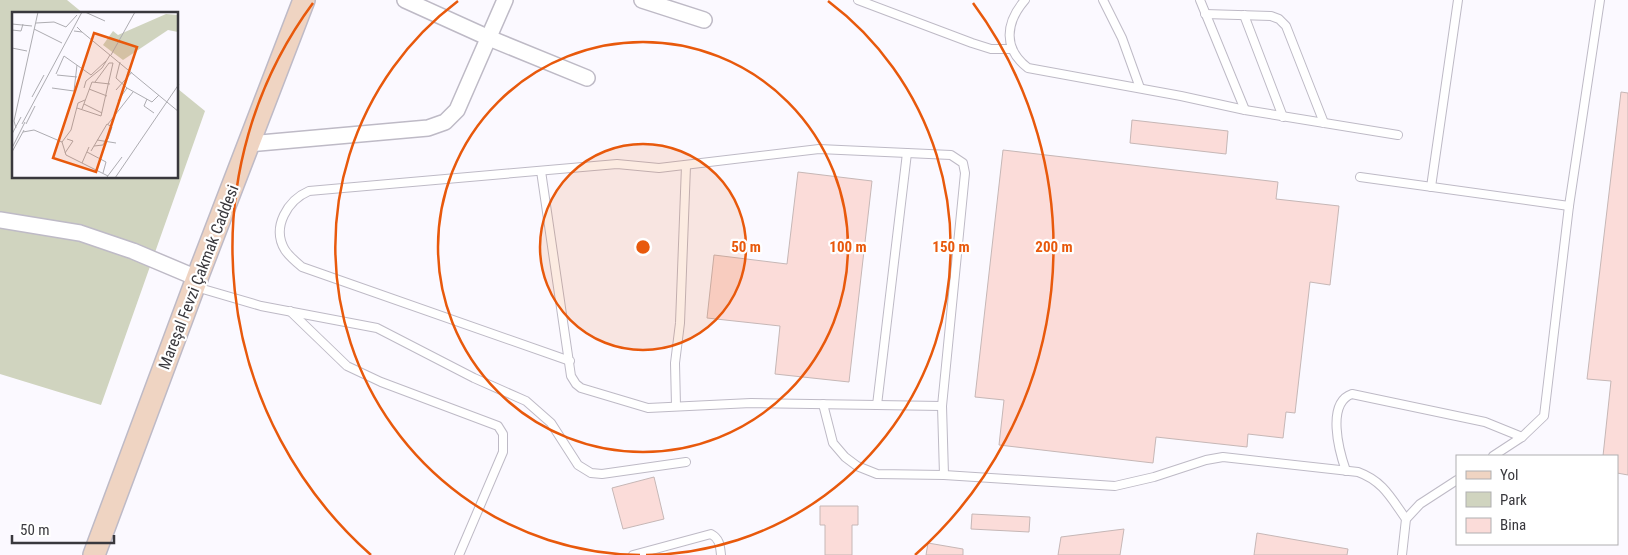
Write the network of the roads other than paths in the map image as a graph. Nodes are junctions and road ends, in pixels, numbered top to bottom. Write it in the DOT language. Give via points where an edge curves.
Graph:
graph roads {
  1 [pos="304,0"];
  2 [pos="405,0"];
  3 [pos="506,0"];
  4 [pos="642,0"];
  5 [pos="858,0"];
  6 [pos="1024,0"];
  7 [pos="1103,0"];
  8 [pos="1200,0"];
  9 [pos="1458,0"];
  10 [pos="1600,0"];
  11 [pos="1205,14"];
  12 [pos="1244,15"];
  13 [pos="704,20"];
  14 [pos="489,38"];
  15 [pos="1012,49"];
  16 [pos="587,78"];
  17 [pos="1140,88"];
  18 [pos="1245,110"];
  19 [pos="1283,117"];
  20 [pos="1324,123"];
  21 [pos="1398,135"];
  22 [pos="248,144"];
  23 [pos="907,153"];
  24 [pos="686,166"];
  25 [pos="540,171"];
  26 [pos="1360,177"];
  27 [pos="1431,187"];
  28 [pos="1568,206"];
  29 [pos="0,220"];
  30 [pos="195,282"];
  31 [pos="290,311"];
  32 [pos="570,361"];
  33 [pos="823,404"];
  34 [pos="876,405"];
  35 [pos="676,406"];
  36 [pos="942,406"];
  37 [pos="1522,437"];
  38 [pos="1495,455"];
  39 [pos="686,462"];
  40 [pos="1346,471"];
  41 [pos="944,475"];
  42 [pos="1456,481"];
  43 [pos="1406,519"];
  44 [pos="464,546"];
  45 [pos="94,555"];
  46 [pos="460,555"];
  47 [pos="465,555"];
  48 [pos="632,555"];
  49 [pos="722,555"];
  50 [pos="1402,555"];
  1 -- 22 [label="street, Mareşal Fevzi Çakmak Caddesi"];
  2 -- 14 [label="street"];
  3 -- 14 [label="street"];
  4 -- 13 [label="street"];
  5 -- 15 [label="lane" via="972,43 991,49"];
  6 -- 15 [label="lane" via="1010,28"];
  7 -- 17 [label="lane" via="1122,38"];
  8 -- 11 [label="lane"];
  9 -- 27 [label="lane"];
  10 -- 28 [label="lane"];
  11 -- 12 [label="lane"];
  11 -- 18 [label="lane"];
  12 -- 19 [label="lane"];
  12 -- 20 [label="lane" via="1271,16 1286,26"];
  14 -- 16 [label="street"];
  14 -- 22 [label="street" via="456,110 445,122 421,129"];
  15 -- 17 [label="lane" via="1028,68"];
  17 -- 18 [label="lane"];
  18 -- 19 [label="lane"];
  19 -- 20 [label="lane"];
  20 -- 21 [label="lane"];
  22 -- 30 [label="street, Mareşal Fevzi Çakmak Caddesi"];
  23 -- 24 [label="lane" via="819,149"];
  23 -- 34 [label="lane"];
  23 -- 36 [label="lane" via="951,155 963,163 965,173"];
  24 -- 25 [label="lane" via="659,168 616,164"];
  24 -- 35 [label="lane"];
  25 -- 32 [label="lane"];
  25 -- 32 [label="lane" via="309,191 296,197 290,205 281,222 280,237 286,252 302,267"];
  26 -- 27 [label="lane"];
  27 -- 28 [label="lane"];
  28 -- 37 [label="lane" via="1544,416"];
  29 -- 30 [label="street" via="80,233 133,250"];
  30 -- 31 [label="lane" via="261,306"];
  30 -- 45 [label="street, Mareşal Fevzi Çakmak Caddesi"];
  31 -- 39 [label="lane" via="376,328 526,401 551,423 578,465 592,473"];
  31 -- 44 [label="lane" via="348,366 381,382 498,426 503,434 503,452"];
  32 -- 35 [label="lane" via="571,376 581,388 648,408"];
  33 -- 34 [label="lane"];
  33 -- 35 [label="lane"];
  33 -- 41 [label="lane" via="833,443 856,466 878,474"];
  34 -- 36 [label="lane"];
  36 -- 41 [label="lane"];
  37 -- 38 [label="lane"];
  37 -- 40 [label="lane" via="1485,422 1352,394 1344,397 1338,407 1340,453"];
  40 -- 41 [label="lane" via="1223,457 1115,486"];
  40 -- 43 [label="lane" via="1371,477 1380,483"];
  42 -- 43 [label="lane" via="1420,504"];
  43 -- 50 [label="lane"];
  44 -- 46 [label="lane"];
  44 -- 47 [label="lane"];
  48 -- 49 [label="lane" via="711,534 719,542"];
}
